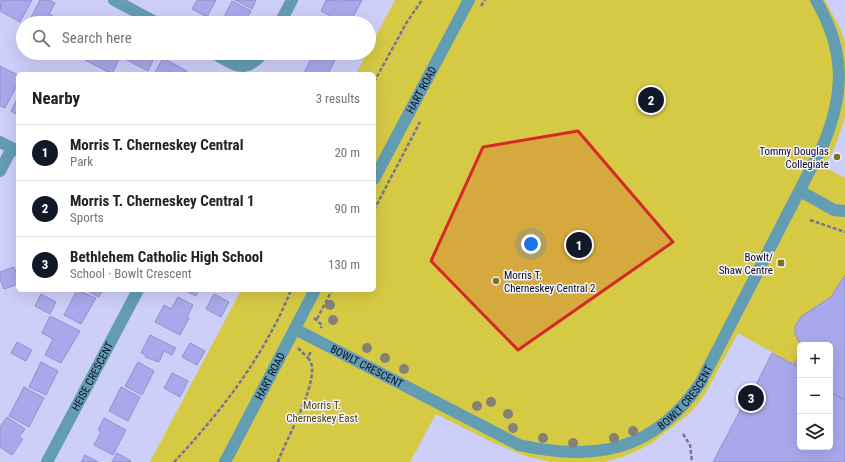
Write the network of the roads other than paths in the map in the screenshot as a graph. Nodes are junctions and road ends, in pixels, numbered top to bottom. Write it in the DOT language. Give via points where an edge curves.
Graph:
graph roads {
  1 [pos="114,0"];
  2 [pos="292,0"];
  3 [pos="469,0"];
  4 [pos="816,0"];
  5 [pos="144,16"];
  6 [pos="284,16"];
  7 [pos="226,60"];
  8 [pos="257,60"];
  9 [pos="842,101"];
  10 [pos="0,142"];
  11 [pos="15,150"];
  12 [pos="0,171"];
  13 [pos="376,175"];
  14 [pos="800,191"];
  15 [pos="845,211"];
  16 [pos="137,292"];
  17 [pos="314,292"];
  18 [pos="294,329"];
  19 [pos="47,462"];
  20 [pos="225,462"];
  1 -- 5 [label="street"];
  2 -- 6 [label="street"];
  3 -- 13 [label="street, HART ROAD"];
  4 -- 9 [label="street, BOWLT CRESCENT" via="827,18 838,49"];
  7 -- 8 [label="street" via="247,67"];
  9 -- 14 [label="street, BOWLT CRESCENT"];
  10 -- 11 [label="street"];
  11 -- 12 [label="street"];
  14 -- 15 [label="street" via="834,210"];
  14 -- 18 [label="street, BOWLT CRESCENT" via="708,370 692,396 658,430 611,452 597,455 565,455 519,445"];
  16 -- 19 [label="street, HEISE CRESCENT"];
  17 -- 18 [label="street, HART ROAD"];
  18 -- 20 [label="street, HART ROAD"];
}
